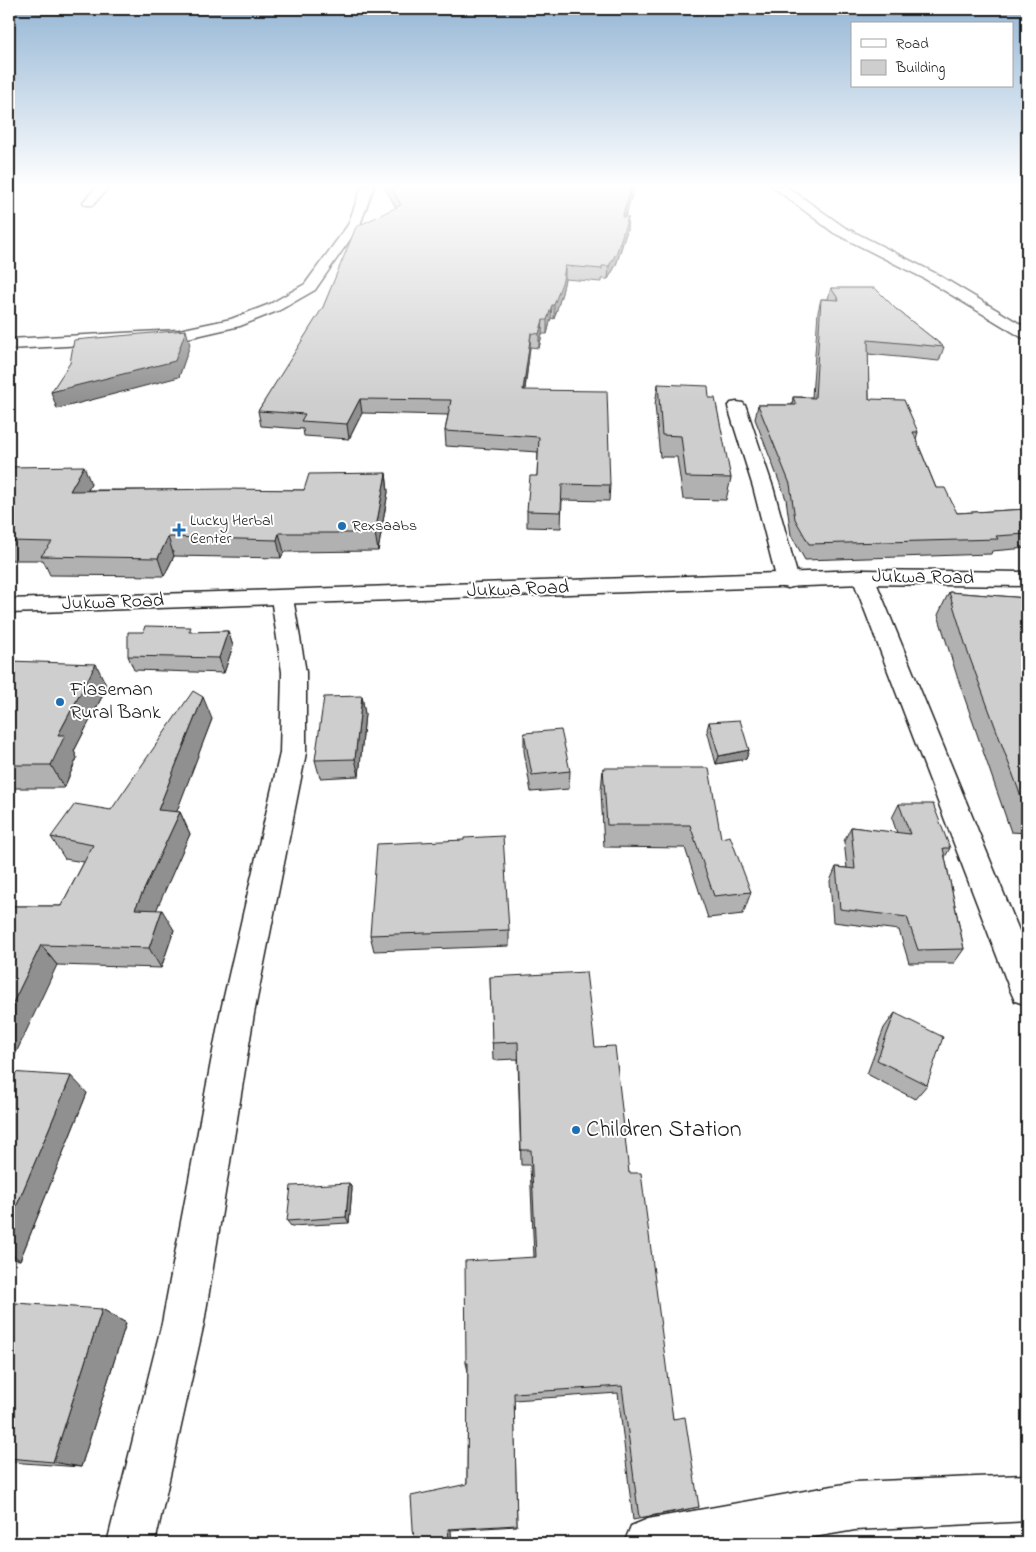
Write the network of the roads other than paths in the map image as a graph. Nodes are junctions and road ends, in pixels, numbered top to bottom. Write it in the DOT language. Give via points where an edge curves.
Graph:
graph roads {
  1 [pos="330,258"];
  2 [pos="896,258"];
  3 [pos="1027,334"];
  4 [pos="9,344"];
  5 [pos="737,407"];
  6 [pos="862,578"];
  7 [pos="1027,579"];
  8 [pos="788,581"];
  9 [pos="282,598"];
  10 [pos="9,606"];
  11 [pos="1027,990"];
  12 [pos="1027,1498"];
  13 [pos="131,1543"];
  14 [pos="648,1543"];
  1 -- 4 [label="street" via="310,287 275,307 235,323 179,335"];
  2 -- 3 [label="street"];
  5 -- 8 [label="street"];
  6 -- 7 [label="street, Jukwa Road"];
  6 -- 8 [label="street, Jukwa Road"];
  6 -- 11 [label="street"];
  8 -- 9 [label="street, Jukwa Road"];
  9 -- 10 [label="street, Jukwa Road"];
  9 -- 13 [label="street" via="294,672 293,753 237,1014 183,1323"];
  12 -- 14 [label="street" via="855,1506"];
}
